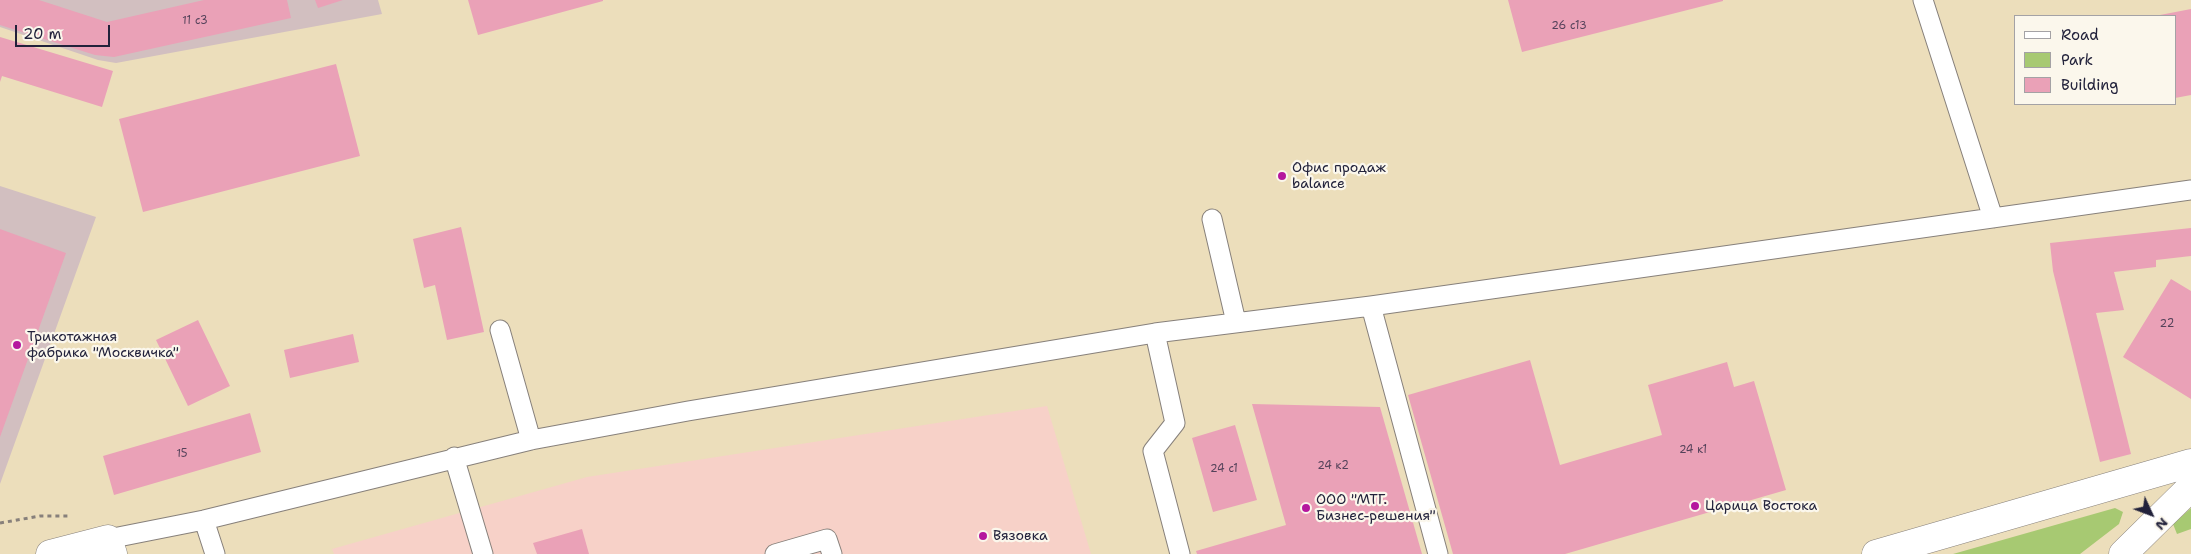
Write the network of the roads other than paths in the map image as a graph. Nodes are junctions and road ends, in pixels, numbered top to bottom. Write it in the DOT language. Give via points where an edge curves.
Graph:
graph roads {
  1 [pos="1923,0"];
  2 [pos="2191,190"];
  3 [pos="1993,218"];
  4 [pos="1212,219"];
  5 [pos="1371,306"];
  6 [pos="1236,322"];
  7 [pos="500,330"];
  8 [pos="1155,334"];
  9 [pos="530,440"];
  10 [pos="454,457"];
  11 [pos="2191,464"];
  12 [pos="2191,486"];
  13 [pos="204,520"];
  14 [pos="110,546"];
  15 [pos="50,554"];
  16 [pos="215,554"];
  17 [pos="483,554"];
  18 [pos="775,554"];
  19 [pos="832,554"];
  20 [pos="1180,554"];
  21 [pos="1438,554"];
  22 [pos="1876,554"];
  23 [pos="2123,554"];
  1 -- 3 [label="lane"];
  2 -- 3 [label="lane"];
  3 -- 5 [label="lane"];
  4 -- 6 [label="lane"];
  5 -- 6 [label="lane"];
  5 -- 21 [label="lane"];
  6 -- 8 [label="lane"];
  7 -- 9 [label="lane"];
  8 -- 9 [label="lane"];
  8 -- 20 [label="lane" via="1175,423 1153,451"];
  9 -- 10 [label="lane"];
  10 -- 13 [label="lane"];
  10 -- 17 [label="lane"];
  11 -- 22 [label="street"];
  12 -- 23 [label="street"];
  13 -- 14 [label="lane"];
  13 -- 16 [label="lane"];
  14 -- 15 [label="street"];
  18 -- 19 [label="lane" via="827,539"];
}
